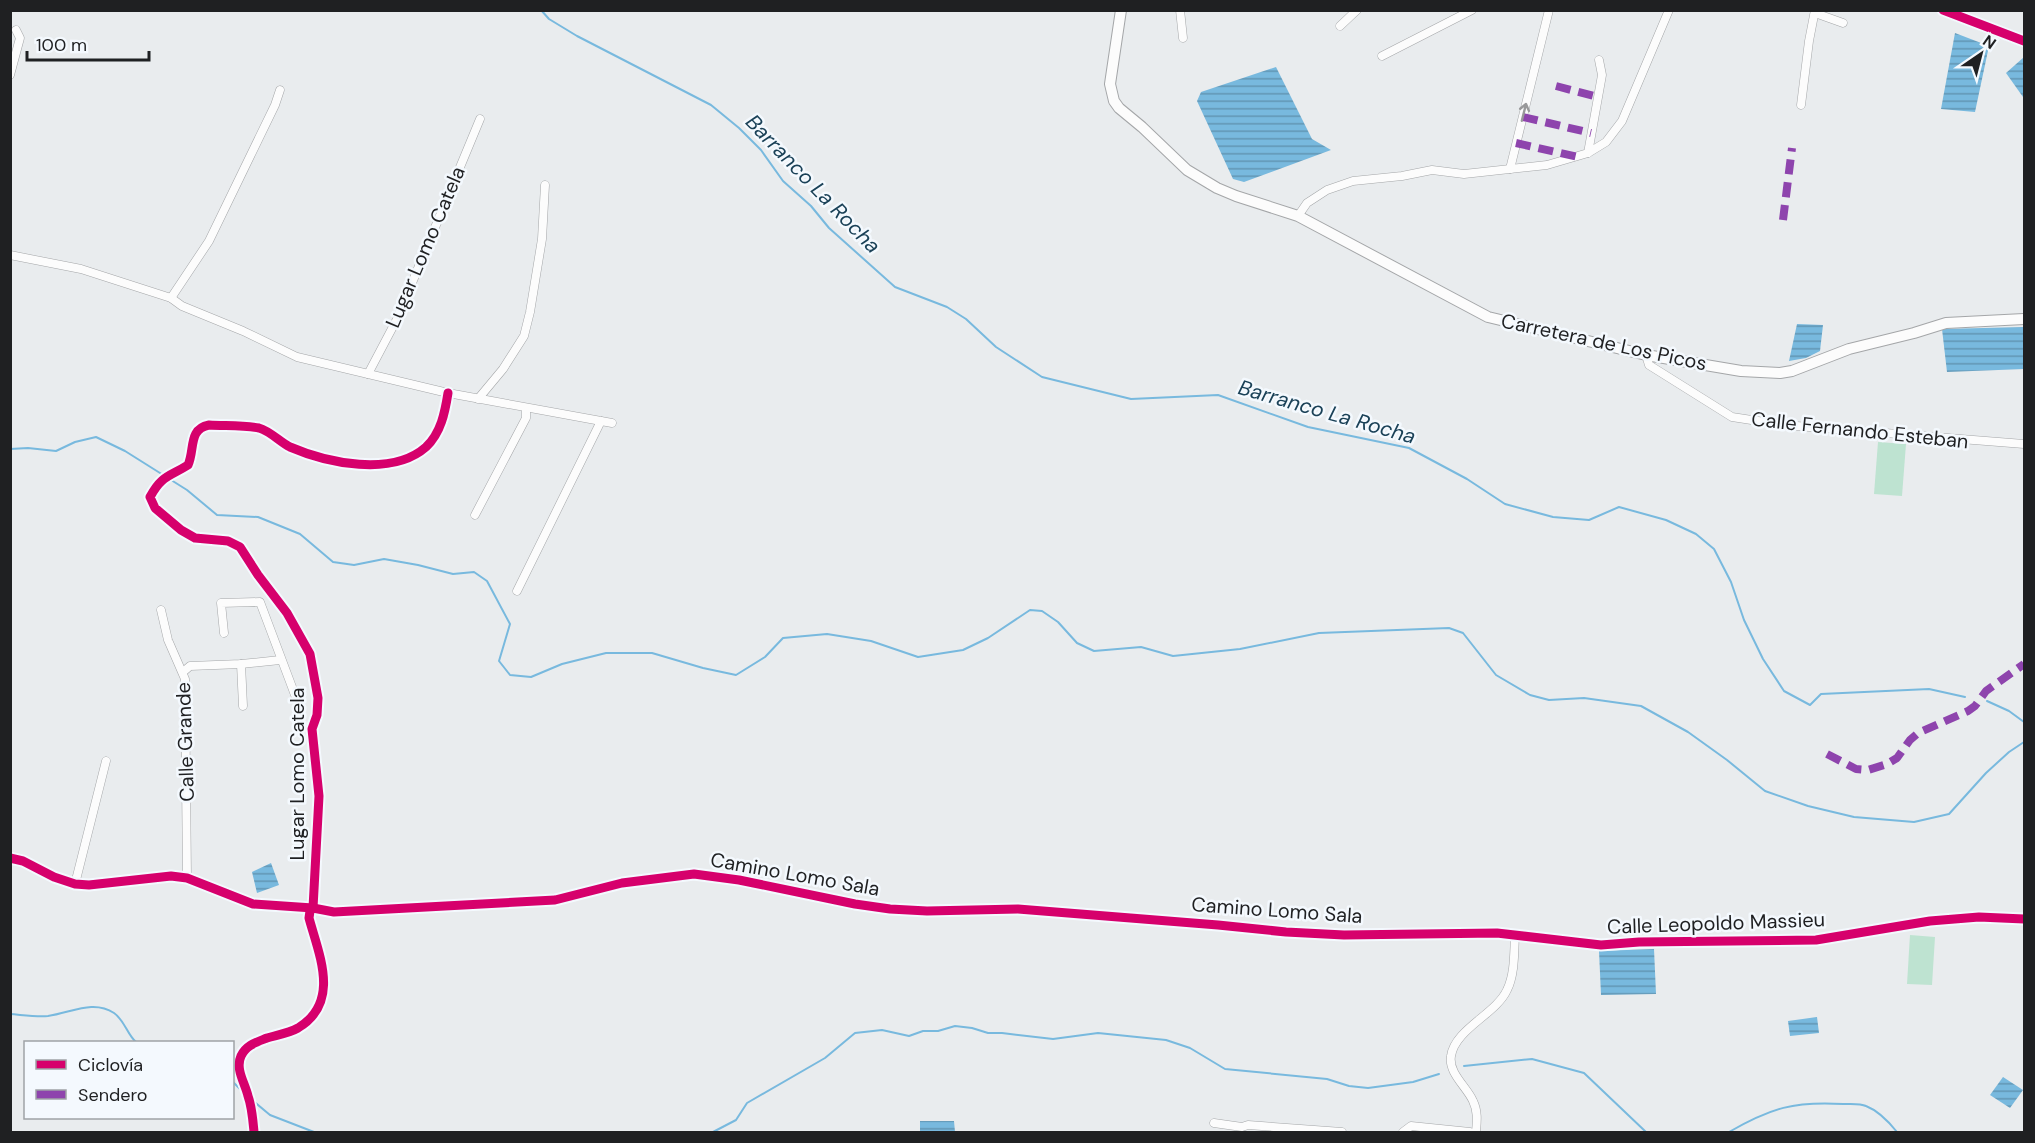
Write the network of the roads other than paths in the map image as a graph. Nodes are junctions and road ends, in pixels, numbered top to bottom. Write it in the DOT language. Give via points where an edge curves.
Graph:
graph roads {
  1 [pos="1121,10"];
  2 [pos="1180,10"];
  3 [pos="1357,10"];
  4 [pos="1472,10"];
  5 [pos="1548,10"];
  6 [pos="1669,10"];
  7 [pos="1943,10"];
  8 [pos="1815,12"];
  9 [pos="1843,23"];
  10 [pos="1340,26"];
  11 [pos="16,30"];
  12 [pos="1183,38"];
  13 [pos="2025,41"];
  14 [pos="1382,56"];
  15 [pos="1599,60"];
  16 [pos="10,75"];
  17 [pos="280,90"];
  18 [pos="1801,105"];
  19 [pos="480,119"];
  20 [pos="1588,153"];
  21 [pos="1510,169"];
  22 [pos="545,185"];
  23 [pos="1298,216"];
  24 [pos="10,255"];
  25 [pos="171,298"];
  26 [pos="2025,319"];
  27 [pos="1646,354"];
  28 [pos="368,374"];
  29 [pos="448,393"];
  30 [pos="478,399"];
  31 [pos="526,408"];
  32 [pos="601,421"];
  33 [pos="612,423"];
  34 [pos="2025,444"];
  35 [pos="475,515"];
  36 [pos="517,591"];
  37 [pos="161,610"];
  38 [pos="224,633"];
  39 [pos="280,660"];
  40 [pos="242,664"];
  41 [pos="183,672"];
  42 [pos="295,695"];
  43 [pos="243,706"];
  44 [pos="106,761"];
  45 [pos="10,858"];
  46 [pos="187,878"];
  47 [pos="75,884"];
  48 [pos="313,908"];
  49 [pos="2025,919"];
  50 [pos="1515,935"];
  51 [pos="1214,1124"];
  52 [pos="1240,1130"];
  53 [pos="254,1132"];
  54 [pos="1316,1132"];
  55 [pos="1342,1132"];
  56 [pos="1403,1132"];
  57 [pos="1470,1132"];
  58 [pos="1476,1132"];
  1 -- 23 [label="main road, Carretera de Los Picos" via="1110,84 1119,108 1203,180 1236,196"];
  2 -- 12 [label="street"];
  3 -- 10 [label="street"];
  4 -- 14 [label="street"];
  21 -- 5 [label="street, one-way"];
  6 -- 20 [label="street" via="1622,121 1606,142"];
  7 -- 13 [label="main road"];
  8 -- 9 [label="street"];
  8 -- 18 [label="street"];
  11 -- 16 [label="street" via="20,38"];
  15 -- 20 [label="street" via="1602,75"];
  17 -- 25 [label="street" via="209,241"];
  19 -- 28 [label="street, Lugar Lomo Catela" via="397,319"];
  20 -- 21 [label="street" via="1547,165"];
  21 -- 23 [label="street" via="1464,174 1432,170 1353,181 1327,190 1307,203"];
  22 -- 30 [label="street" via="542,239 524,336"];
  23 -- 27 [label="main road, Carretera de Los Picos" via="1488,317"];
  24 -- 25 [label="street" via="90,272"];
  25 -- 28 [label="street" via="297,357"];
  26 -- 27 [label="main road, Carretera de Los Picos" via="1935,325 1780,373 1741,371"];
  27 -- 34 [label="street, Calle Fernando Esteban" via="1648,366 1732,417 1784,425"];
  28 -- 29 [label="street"];
  29 -- 30 [label="street"];
  29 -- 48 [label="street, Lugar Lomo Catela" via="445,414 426,447 387,464 360,466 315,455 289,446 261,429 202,426 195,435 188,465 165,477 150,497 155,508 195,538 228,541 240,548 287,613 310,654 318,699 312,729 319,796"];
  30 -- 31 [label="street"];
  31 -- 32 [label="street"];
  31 -- 35 [label="street" via="526,418"];
  32 -- 33 [label="street"];
  32 -- 36 [label="street"];
  37 -- 41 [label="street, Calle Grande" via="168,640"];
  38 -- 39 [label="street" via="221,603 260,603"];
  39 -- 40 [label="street"];
  39 -- 42 [label="street"];
  40 -- 41 [label="street" via="190,666"];
  40 -- 43 [label="street"];
  41 -- 46 [label="street, Calle Grande"];
  44 -- 47 [label="street"];
  45 -- 47 [label="street, Camino Lomo Sala"];
  46 -- 47 [label="street, Camino Lomo Sala"];
  46 -- 48 [label="street, Camino Lomo Sala" via="253,904"];
  48 -- 50 [label="street, Camino Lomo Sala" via="334,912 555,900 622,883 694,874 890,909 1018,909 1321,934"];
  48 -- 53 [label="street" via="309,918 324,980 316,1007 296,1029 251,1044 240,1060"];
  49 -- 50 [label="street, Calle Leopoldo Massieu" via="1930,921 1792,942 1601,945"];
  50 -- 58 [label="street" via="1508,990 1451,1052 1452,1065 1473,1098"];
  51 -- 52 [label="street"];
  52 -- 54 [label="street" via="1248,1125"];
  54 -- 55 [label="street"];
  56 -- 57 [label="street" via="1411,1126"];
}
